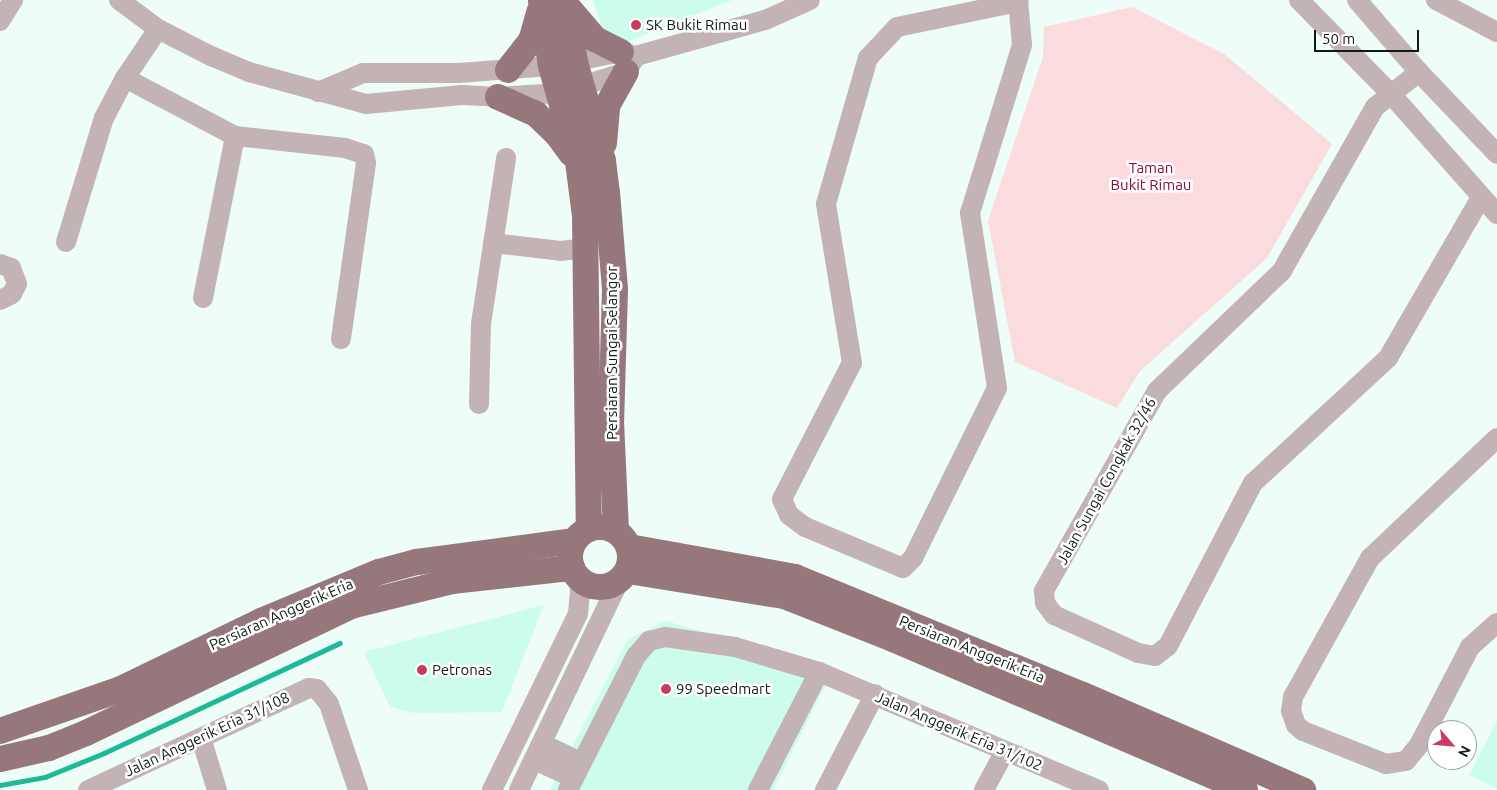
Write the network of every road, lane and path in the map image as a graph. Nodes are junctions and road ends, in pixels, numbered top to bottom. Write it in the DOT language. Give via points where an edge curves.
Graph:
graph roads {
  1 [pos="12,0"];
  2 [pos="120,0"];
  3 [pos="810,0"];
  4 [pos="1299,0"];
  5 [pos="1357,0"];
  6 [pos="1018,1"];
  7 [pos="554,2"];
  8 [pos="1448,3"];
  9 [pos="0,21"];
  10 [pos="158,29"];
  11 [pos="1497,32"];
  12 [pos="628,60"];
  13 [pos="508,70"];
  14 [pos="401,72"];
  15 [pos="1419,72"];
  16 [pos="567,77"];
  17 [pos="125,78"];
  18 [pos="318,92"];
  19 [pos="1390,93"];
  20 [pos="498,97"];
  21 [pos="404,102"];
  22 [pos="235,136"];
  23 [pos="1497,152"];
  24 [pos="506,158"];
  25 [pos="590,162"];
  26 [pos="1480,199"];
  27 [pos="1497,214"];
  28 [pos="66,242"];
  29 [pos="493,243"];
  30 [pos="584,248"];
  31 [pos="0,264"];
  32 [pos="202,298"];
  33 [pos="1,302"];
  34 [pos="341,339"];
  35 [pos="479,404"];
  36 [pos="1497,438"];
  37 [pos="582,535"];
  38 [pos="623,557"];
  39 [pos="577,575"];
  40 [pos="1497,623"];
  41 [pos="819,672"];
  42 [pos="876,694"];
  43 [pos="0,731"];
  44 [pos="201,738"];
  45 [pos="538,752"];
  46 [pos="1005,752"];
  47 [pos="0,759"];
  48 [pos="575,777"];
  49 [pos="88,790"];
  50 [pos="217,790"];
  51 [pos="358,790"];
  52 [pos="492,790"];
  53 [pos="519,790"];
  54 [pos="758,790"];
  55 [pos="825,790"];
  56 [pos="984,790"];
  57 [pos="1099,790"];
  58 [pos="1245,790"];
  59 [pos="1302,790"];
  1 -- 9 [label="street"];
  2 -- 10 [label="street"];
  3 -- 12 [label="street" via="765,20"];
  4 -- 19 [label="street"];
  5 -- 15 [label="street"];
  6 -- 6 [label="street" via="1022,45 970,213 997,388 913,558 903,568 805,527 789,515 782,499 852,364 826,204 868,58 897,27"];
  7 -- 12 [label="main road" via="595,39"];
  7 -- 13 [label="main road" via="531,41"];
  7 -- 16 [label="main road, Persiaran Sungai Selangor"];
  8 -- 11 [label="street"];
  10 -- 17 [label="street"];
  10 -- 18 [label="street" via="248,72"];
  12 -- 16 [label="street"];
  12 -- 25 [label="main road" via="607,106"];
  13 -- 14 [label="street"];
  13 -- 16 [label="street"];
  14 -- 18 [label="street" via="363,73"];
  14 -- 21 [label="street"];
  15 -- 19 [label="street"];
  15 -- 23 [label="street"];
  16 -- 20 [label="street"];
  16 -- 25 [label="main road, Persiaran Sungai Selangor"];
  17 -- 22 [label="street"];
  17 -- 28 [label="street" via="104,118"];
  18 -- 21 [label="street" via="366,104"];
  19 -- 26 [label="street"];
  19 -- 26 [label="street, Jalan Sungai Congkak 32/46" via="1375,108 1282,272 1157,391 1044,591 1045,603 1054,615 1138,653 1156,656 1168,646 1254,483 1388,358"];
  20 -- 21 [label="street" via="462,95"];
  20 -- 25 [label="main road" via="536,114"];
  22 -- 32 [label="street"];
  22 -- 34 [label="street" via="345,148 364,154 366,163"];
  24 -- 29 [label="street"];
  25 -- 30 [label="main road, Persiaran Sungai Selangor"];
  25 -- 38 [label="main road, Persiaran Sungai Selangor" via="615,290 611,421"];
  26 -- 27 [label="street"];
  29 -- 30 [label="street" via="561,251"];
  29 -- 35 [label="street" via="482,324"];
  30 -- 37 [label="main road, Persiaran Sungai Selangor"];
  31 -- 33 [label="street" via="11,268 17,278 12,294"];
  36 -- 40 [label="street" via="1370,558 1293,697 1291,711 1296,725 1303,731 1386,764 1406,761 1414,754 1470,647"];
  37 -- 38 [label="main road" via="608,527"];
  37 -- 39 [label="main road" via="571,549"];
  37 -- 43 [label="main road, Persiaran Anggerik Eria" via="379,572 261,621 121,689"];
  38 -- 39 [label="main road" via="601,588"];
  38 -- 45 [label="street"];
  38 -- 58 [label="main road, Persiaran Anggerik Eria" via="784,596 893,639"];
  38 -- 59 [label="main road, Persiaran Anggerik Eria" via="795,577 1084,695"];
  39 -- 47 [label="main road, Persiaran Anggerik Eria" via="452,581 351,606 86,732 49,748"];
  39 -- 52 [label="street" via="578,614"];
  41 -- 42 [label="street, Jalan Anggerik Eria 31/102"];
  41 -- 48 [label="street, Jalan Anggerik Eria 31/102" via="735,647 665,637 649,641 636,656"];
  41 -- 54 [label="street"];
  42 -- 46 [label="street, Jalan Anggerik Eria 31/102"];
  42 -- 55 [label="street"];
  44 -- 49 [label="street, Jalan Anggerik Eria 31/108"];
  44 -- 50 [label="street"];
  44 -- 51 [label="street, Jalan Anggerik Eria 31/108" via="299,690 317,689 323,694"];
  45 -- 48 [label="street"];
  45 -- 53 [label="street"];
  46 -- 56 [label="street"];
  46 -- 57 [label="street, Jalan Anggerik Eria 31/102"];
}
